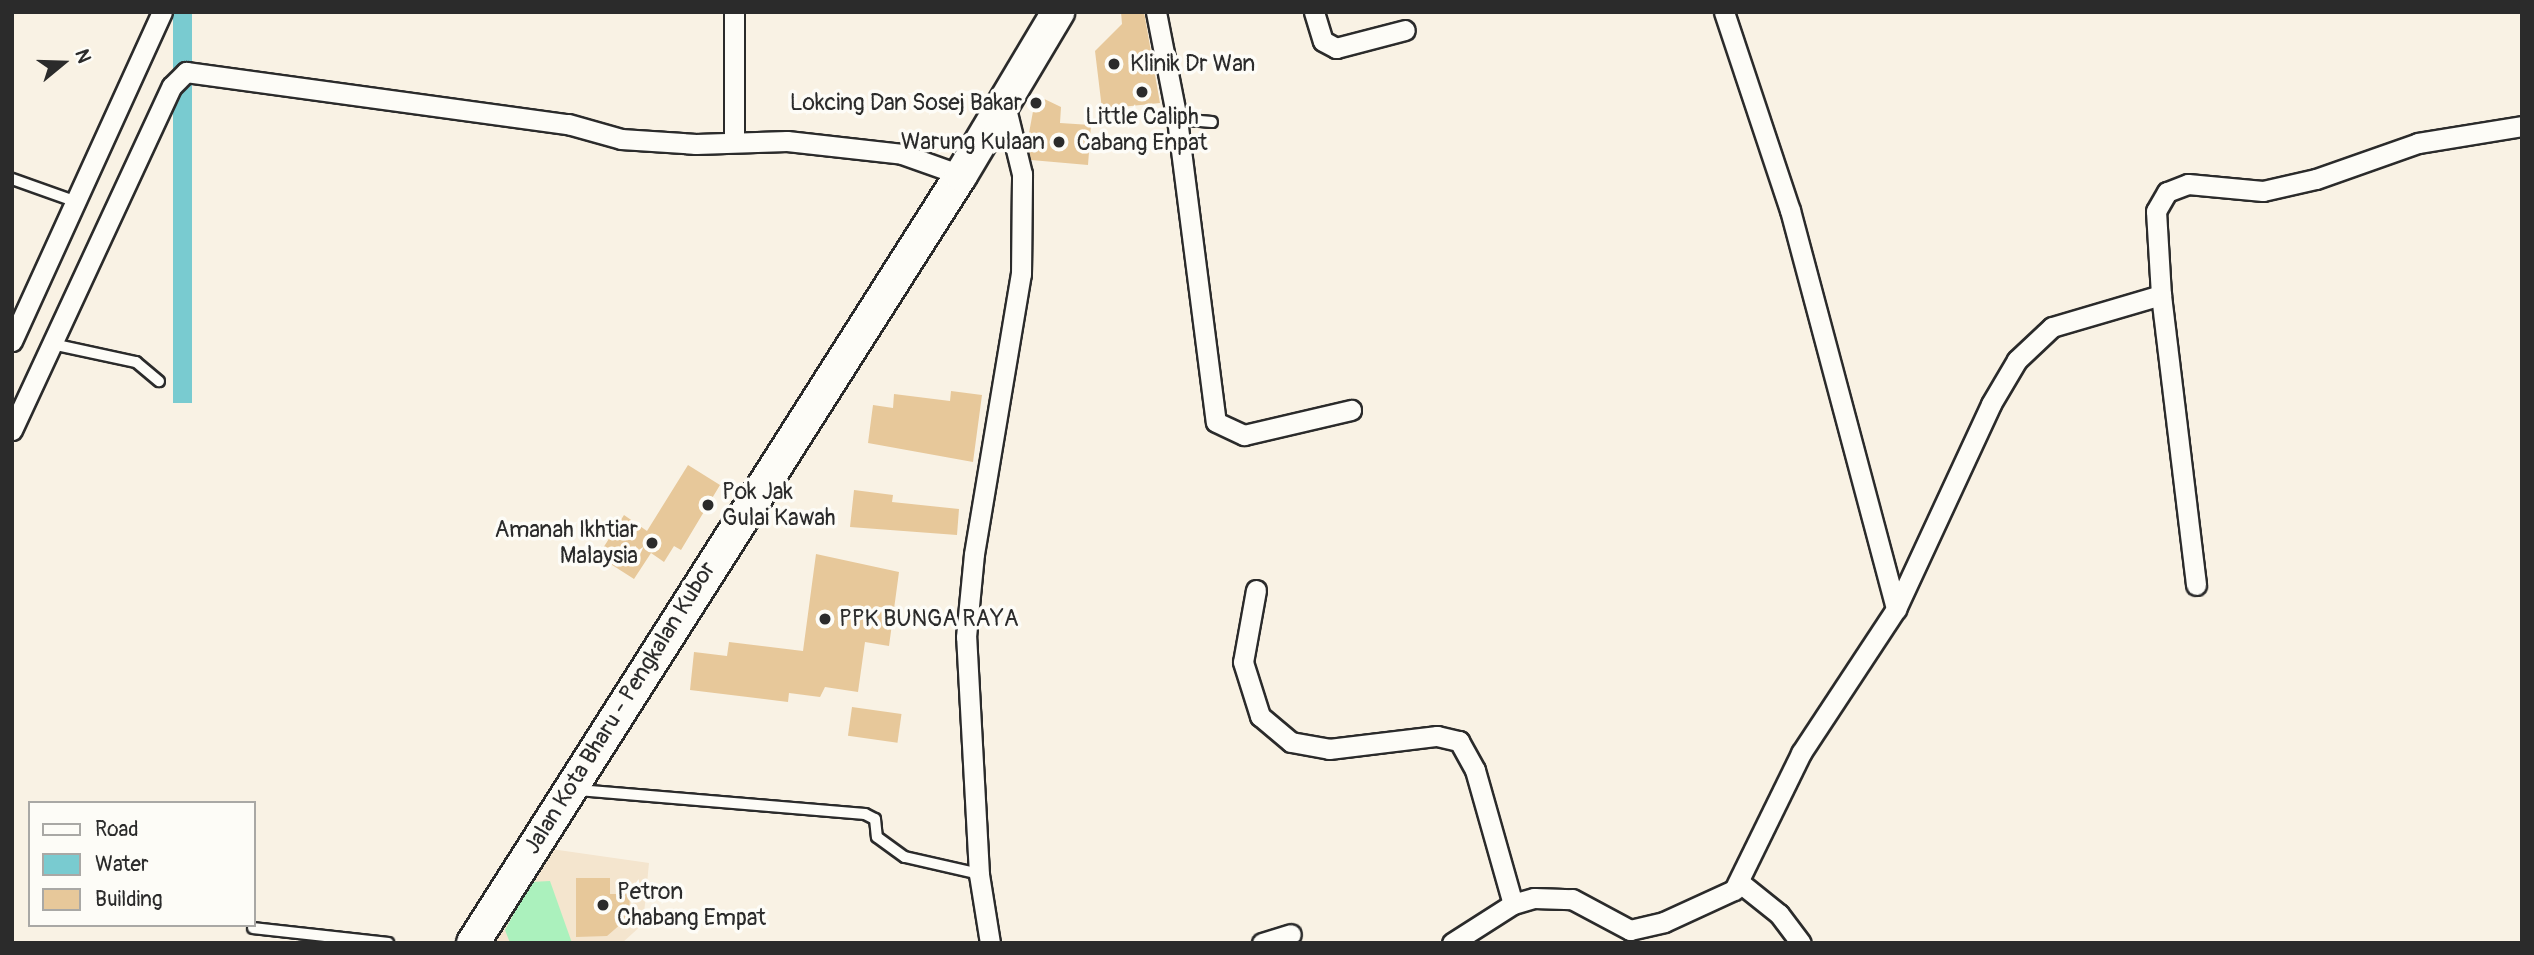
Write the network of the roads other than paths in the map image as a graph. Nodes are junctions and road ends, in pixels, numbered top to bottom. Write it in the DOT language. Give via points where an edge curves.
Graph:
graph roads {
  1 [pos="162,12"];
  2 [pos="734,12"];
  3 [pos="1058,12"];
  4 [pos="1156,12"];
  5 [pos="1314,12"];
  6 [pos="1724,12"];
  7 [pos="1405,30"];
  8 [pos="1003,100"];
  9 [pos="1177,119"];
  10 [pos="1212,122"];
  11 [pos="2522,126"];
  12 [pos="734,141"];
  13 [pos="961,175"];
  14 [pos="12,179"];
  15 [pos="78,202"];
  16 [pos="2161,295"];
  17 [pos="12,341"];
  18 [pos="52,344"];
  19 [pos="159,381"];
  20 [pos="1351,410"];
  21 [pos="12,429"];
  22 [pos="2196,585"];
  23 [pos="1256,590"];
  24 [pos="1896,609"];
  25 [pos="570,790"];
  26 [pos="979,874"];
  27 [pos="1739,882"];
  28 [pos="1513,904"];
  29 [pos="253,928"];
  30 [pos="1291,934"];
  31 [pos="388,943"];
  32 [pos="472,943"];
  33 [pos="990,943"];
  34 [pos="1262,943"];
  35 [pos="1452,943"];
  36 [pos="1801,943"];
  1 -- 15 [label="street"];
  2 -- 12 [label="street"];
  3 -- 8 [label="main road, Jalan Kota Bharu - Pengkalan Kubor"];
  4 -- 9 [label="street"];
  5 -- 7 [label="street" via="1323,41 1336,48"];
  6 -- 24 [label="street" via="1790,210"];
  8 -- 13 [label="main road, Jalan Kota Bharu - Pengkalan Kubor"];
  8 -- 26 [label="street" via="1018,151 1024,212 1019,294 995,415 966,637"];
  9 -- 10 [label="lane"];
  9 -- 20 [label="street" via="1216,422 1244,435"];
  11 -- 16 [label="street" via="2418,144 2316,179 2263,191 2174,187 2156,211"];
  12 -- 13 [label="street" via="787,141 902,154"];
  12 -- 18 [label="street" via="621,139 568,124 186,72 172,86"];
  13 -- 25 [label="main road, Jalan Kota Bharu - Pengkalan Kubor"];
  14 -- 15 [label="lane"];
  15 -- 17 [label="street"];
  16 -- 22 [label="street" via="2171,346"];
  16 -- 24 [label="street" via="2059,324 2026,350 1991,404"];
  18 -- 19 [label="lane" via="136,362"];
  18 -- 21 [label="street"];
  23 -- 28 [label="street" via="1243,662 1260,716 1291,742 1329,749 1437,736 1459,741 1475,770"];
  24 -- 27 [label="street" via="1801,753"];
  25 -- 26 [label="lane" via="865,814 875,819 877,837 905,857"];
  25 -- 32 [label="main road, Jalan Kota Bharu - Pengkalan Kubor"];
  26 -- 33 [label="street"];
  27 -- 28 [label="street" via="1723,899 1640,929 1623,929 1572,898"];
  27 -- 36 [label="street" via="1779,914"];
  28 -- 35 [label="street"];
  29 -- 31 [label="lane"];
  30 -- 34 [label="street"];
}
